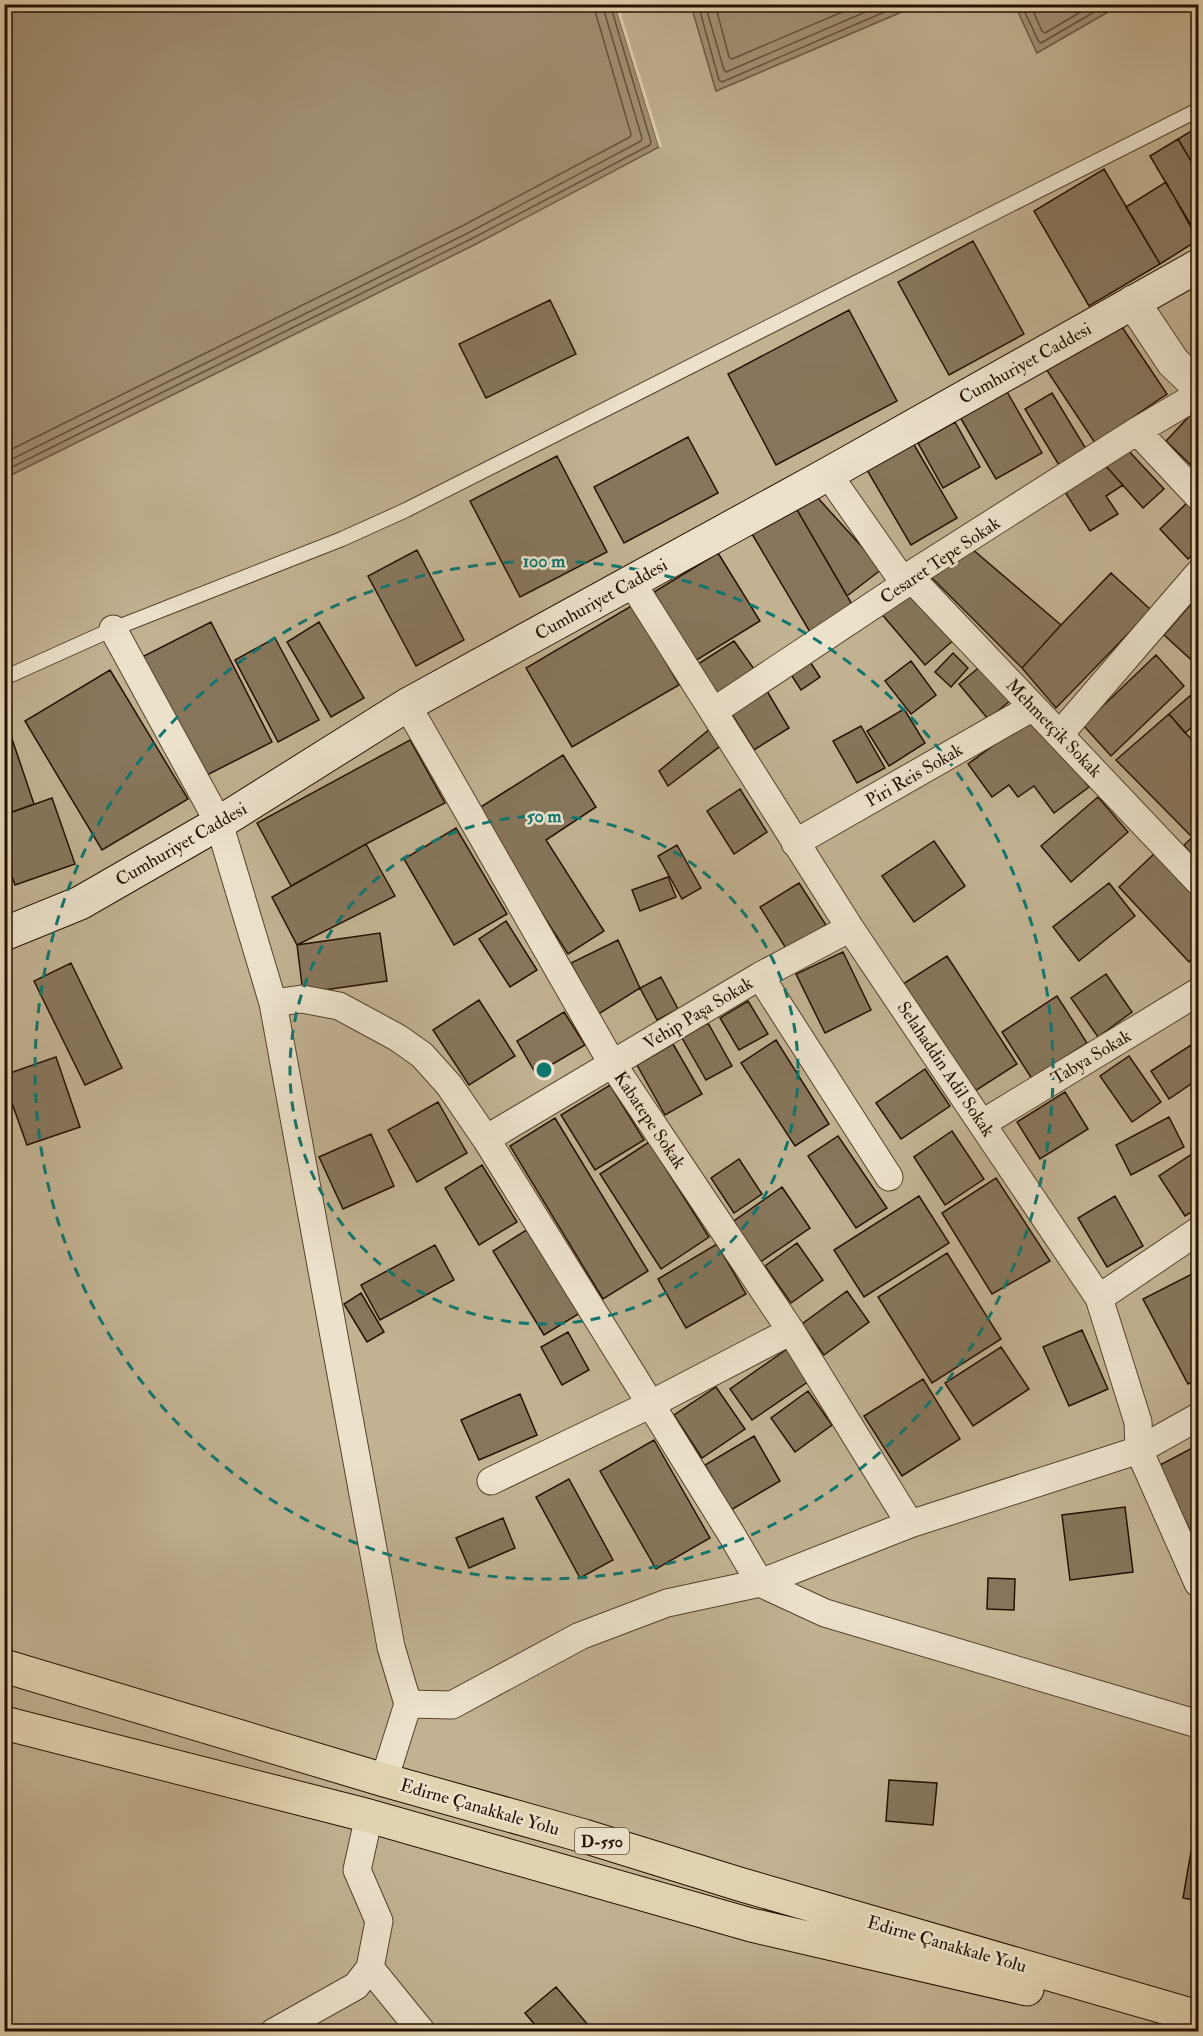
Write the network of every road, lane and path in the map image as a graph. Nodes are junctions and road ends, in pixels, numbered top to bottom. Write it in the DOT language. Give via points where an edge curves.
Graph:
graph roads {
  1 [pos="1198,110"];
  2 [pos="1198,266"];
  3 [pos="1133,302"];
  4 [pos="1198,386"];
  5 [pos="1198,395"];
  6 [pos="1137,431"];
  7 [pos="828,474"];
  8 [pos="1198,496"];
  9 [pos="1198,574"];
  10 [pos="907,580"];
  11 [pos="632,583"];
  12 [pos="113,629"];
  13 [pos="4,678"];
  14 [pos="407,705"];
  15 [pos="1033,707"];
  16 [pos="714,711"];
  17 [pos="1060,734"];
  18 [pos="219,823"];
  19 [pos="795,843"];
  20 [pos="1198,880"];
  21 [pos="850,928"];
  22 [pos="4,934"];
  23 [pos="760,976"];
  24 [pos="1198,992"];
  25 [pos="273,1003"];
  26 [pos="612,1065"];
  27 [pos="983,1123"];
  28 [pos="486,1139"];
  29 [pos="889,1177"];
  30 [pos="1198,1231"];
  31 [pos="1099,1298"];
  32 [pos="791,1331"];
  33 [pos="651,1404"];
  34 [pos="1198,1417"];
  35 [pos="1139,1449"];
  36 [pos="491,1481"];
  37 [pos="910,1524"];
  38 [pos="760,1583"];
  39 [pos="1198,1583"];
  40 [pos="4,1666"];
  41 [pos="408,1704"];
  42 [pos="4,1723"];
  43 [pos="1198,1724"];
  44 [pos="384,1780"];
  45 [pos="369,1816"];
  46 [pos="370,1968"];
  47 [pos="1198,2017"];
  48 [pos="1198,2029"];
  49 [pos="274,2031"];
  50 [pos="422,2031"];
  1 -- 12 [label="lane" via="406,510"];
  2 -- 3 [label="main road, Cumhuriyet Caddesi"];
  3 -- 4 [label="main road" via="1173,362"];
  3 -- 7 [label="main road, Cumhuriyet Caddesi"];
  5 -- 6 [label="street, Cesaret Tepe Sokak"];
  6 -- 8 [label="street"];
  6 -- 10 [label="street, Cesaret Tepe Sokak"];
  7 -- 10 [label="street, Mehmetçik Sokak"];
  7 -- 11 [label="main road, Cumhuriyet Caddesi"];
  9 -- 17 [label="street"];
  10 -- 15 [label="street, Mehmetçik Sokak"];
  10 -- 16 [label="street, Cesaret Tepe Sokak"];
  11 -- 14 [label="main road, Cumhuriyet Caddesi"];
  11 -- 16 [label="street, Selahaddin Adil Sokak"];
  12 -- 13 [label="lane"];
  12 -- 18 [label="street"];
  14 -- 18 [label="main road, Cumhuriyet Caddesi"];
  14 -- 26 [label="street, Kabatepe Sokak"];
  15 -- 17 [label="street, Mehmetçik Sokak"];
  15 -- 19 [label="street, Piri Reis Sokak"];
  16 -- 19 [label="street, Selahaddin Adil Sokak"];
  17 -- 20 [label="street, Mehmetçik Sokak"];
  18 -- 22 [label="main road, Cumhuriyet Caddesi" via="80,903"];
  18 -- 25 [label="street"];
  19 -- 21 [label="street, Selahaddin Adil Sokak"];
  21 -- 23 [label="street, Vehip Paşa Sokak"];
  21 -- 27 [label="street, Selahaddin Adil Sokak"];
  23 -- 26 [label="street, Vehip Paşa Sokak"];
  23 -- 29 [label="street"];
  24 -- 27 [label="street, Tabya Sokak"];
  25 -- 28 [label="street" via="302,999 339,1006 398,1038 422,1055 449,1085"];
  25 -- 41 [label="street" via="391,1647"];
  26 -- 28 [label="street, Vehip Paşa Sokak"];
  26 -- 32 [label="street, Kabatepe Sokak"];
  27 -- 31 [label="street, Selahaddin Adil Sokak"];
  28 -- 33 [label="street"];
  30 -- 31 [label="street"];
  31 -- 35 [label="street, Selahaddin Adil Sokak" via="1138,1422"];
  32 -- 33 [label="street"];
  32 -- 37 [label="street, Kabatepe Sokak"];
  33 -- 36 [label="street"];
  33 -- 38 [label="street"];
  34 -- 35 [label="street"];
  35 -- 37 [label="street"];
  35 -- 39 [label="street, Selahaddin Adil Sokak"];
  37 -- 38 [label="street"];
  38 -- 41 [label="street" via="667,1603 580,1636 452,1705"];
  38 -- 43 [label="street" via="825,1613"];
  40 -- 44 [label="highway, Edirne Çanakkale Yolu / D-550"];
  41 -- 44 [label="street"];
  42 -- 45 [label="highway, Edirne Çanakkale Yolu / D-550"];
  44 -- 47 [label="highway, Edirne Çanakkale Yolu / D-550"];
  45 -- 46 [label="street" via="357,1870 379,1921"];
  45 -- 48 [label="highway, Edirne Çanakkale Yolu / D-550" via="751,1925"];
  46 -- 49 [label="street" via="356,1986"];
  46 -- 50 [label="street"];
}
